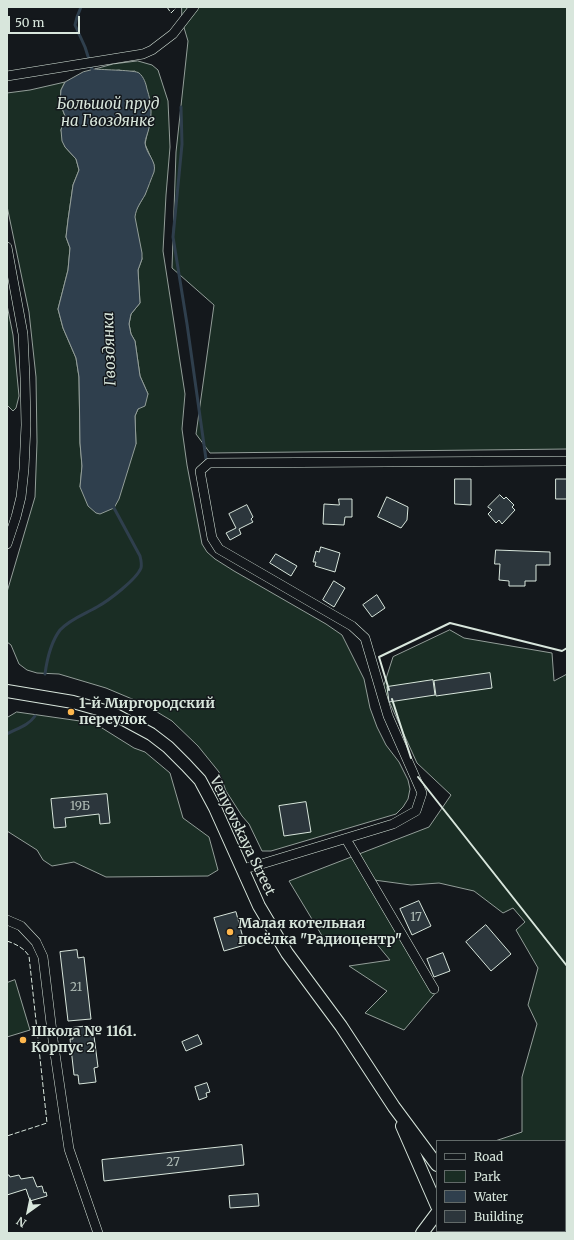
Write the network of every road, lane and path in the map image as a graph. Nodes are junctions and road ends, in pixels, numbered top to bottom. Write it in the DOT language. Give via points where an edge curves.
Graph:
graph roads {
  1 [pos="194,7"];
  2 [pos="7,76"];
  3 [pos="7,247"];
  4 [pos="567,461"];
  5 [pos="7,544"];
  6 [pos="7,691"];
  7 [pos="346,839"];
  8 [pos="242,869"];
  9 [pos="7,920"];
  10 [pos="434,989"];
  11 [pos="394,1107"];
  12 [pos="436,1164"];
  13 [pos="436,1204"];
  14 [pos="436,1215"];
  15 [pos="98,1233"];
  16 [pos="422,1233"];
  1 -- 2 [label="street" via="173,34 143,54"];
  3 -- 5 [label="street" via="23,334 26,425 21,497"];
  4 -- 7 [label="street" via="208,463 200,471 212,538 218,549 352,626 365,638 388,716 422,793 416,811 393,824"];
  6 -- 8 [label="street, Venyovskaya Street" via="73,702 112,713 151,734 168,747 200,780"];
  7 -- 8 [label="street"];
  7 -- 10 [label="street"];
  8 -- 11 [label="street, Venyovskaya Street" via="259,906 287,953 341,1026"];
  9 -- 15 [label="street" via="21,926 36,942 43,957 69,1149"];
  11 -- 12 [label="street"];
  11 -- 13 [label="street"];
  14 -- 16 [label="street"];
}
